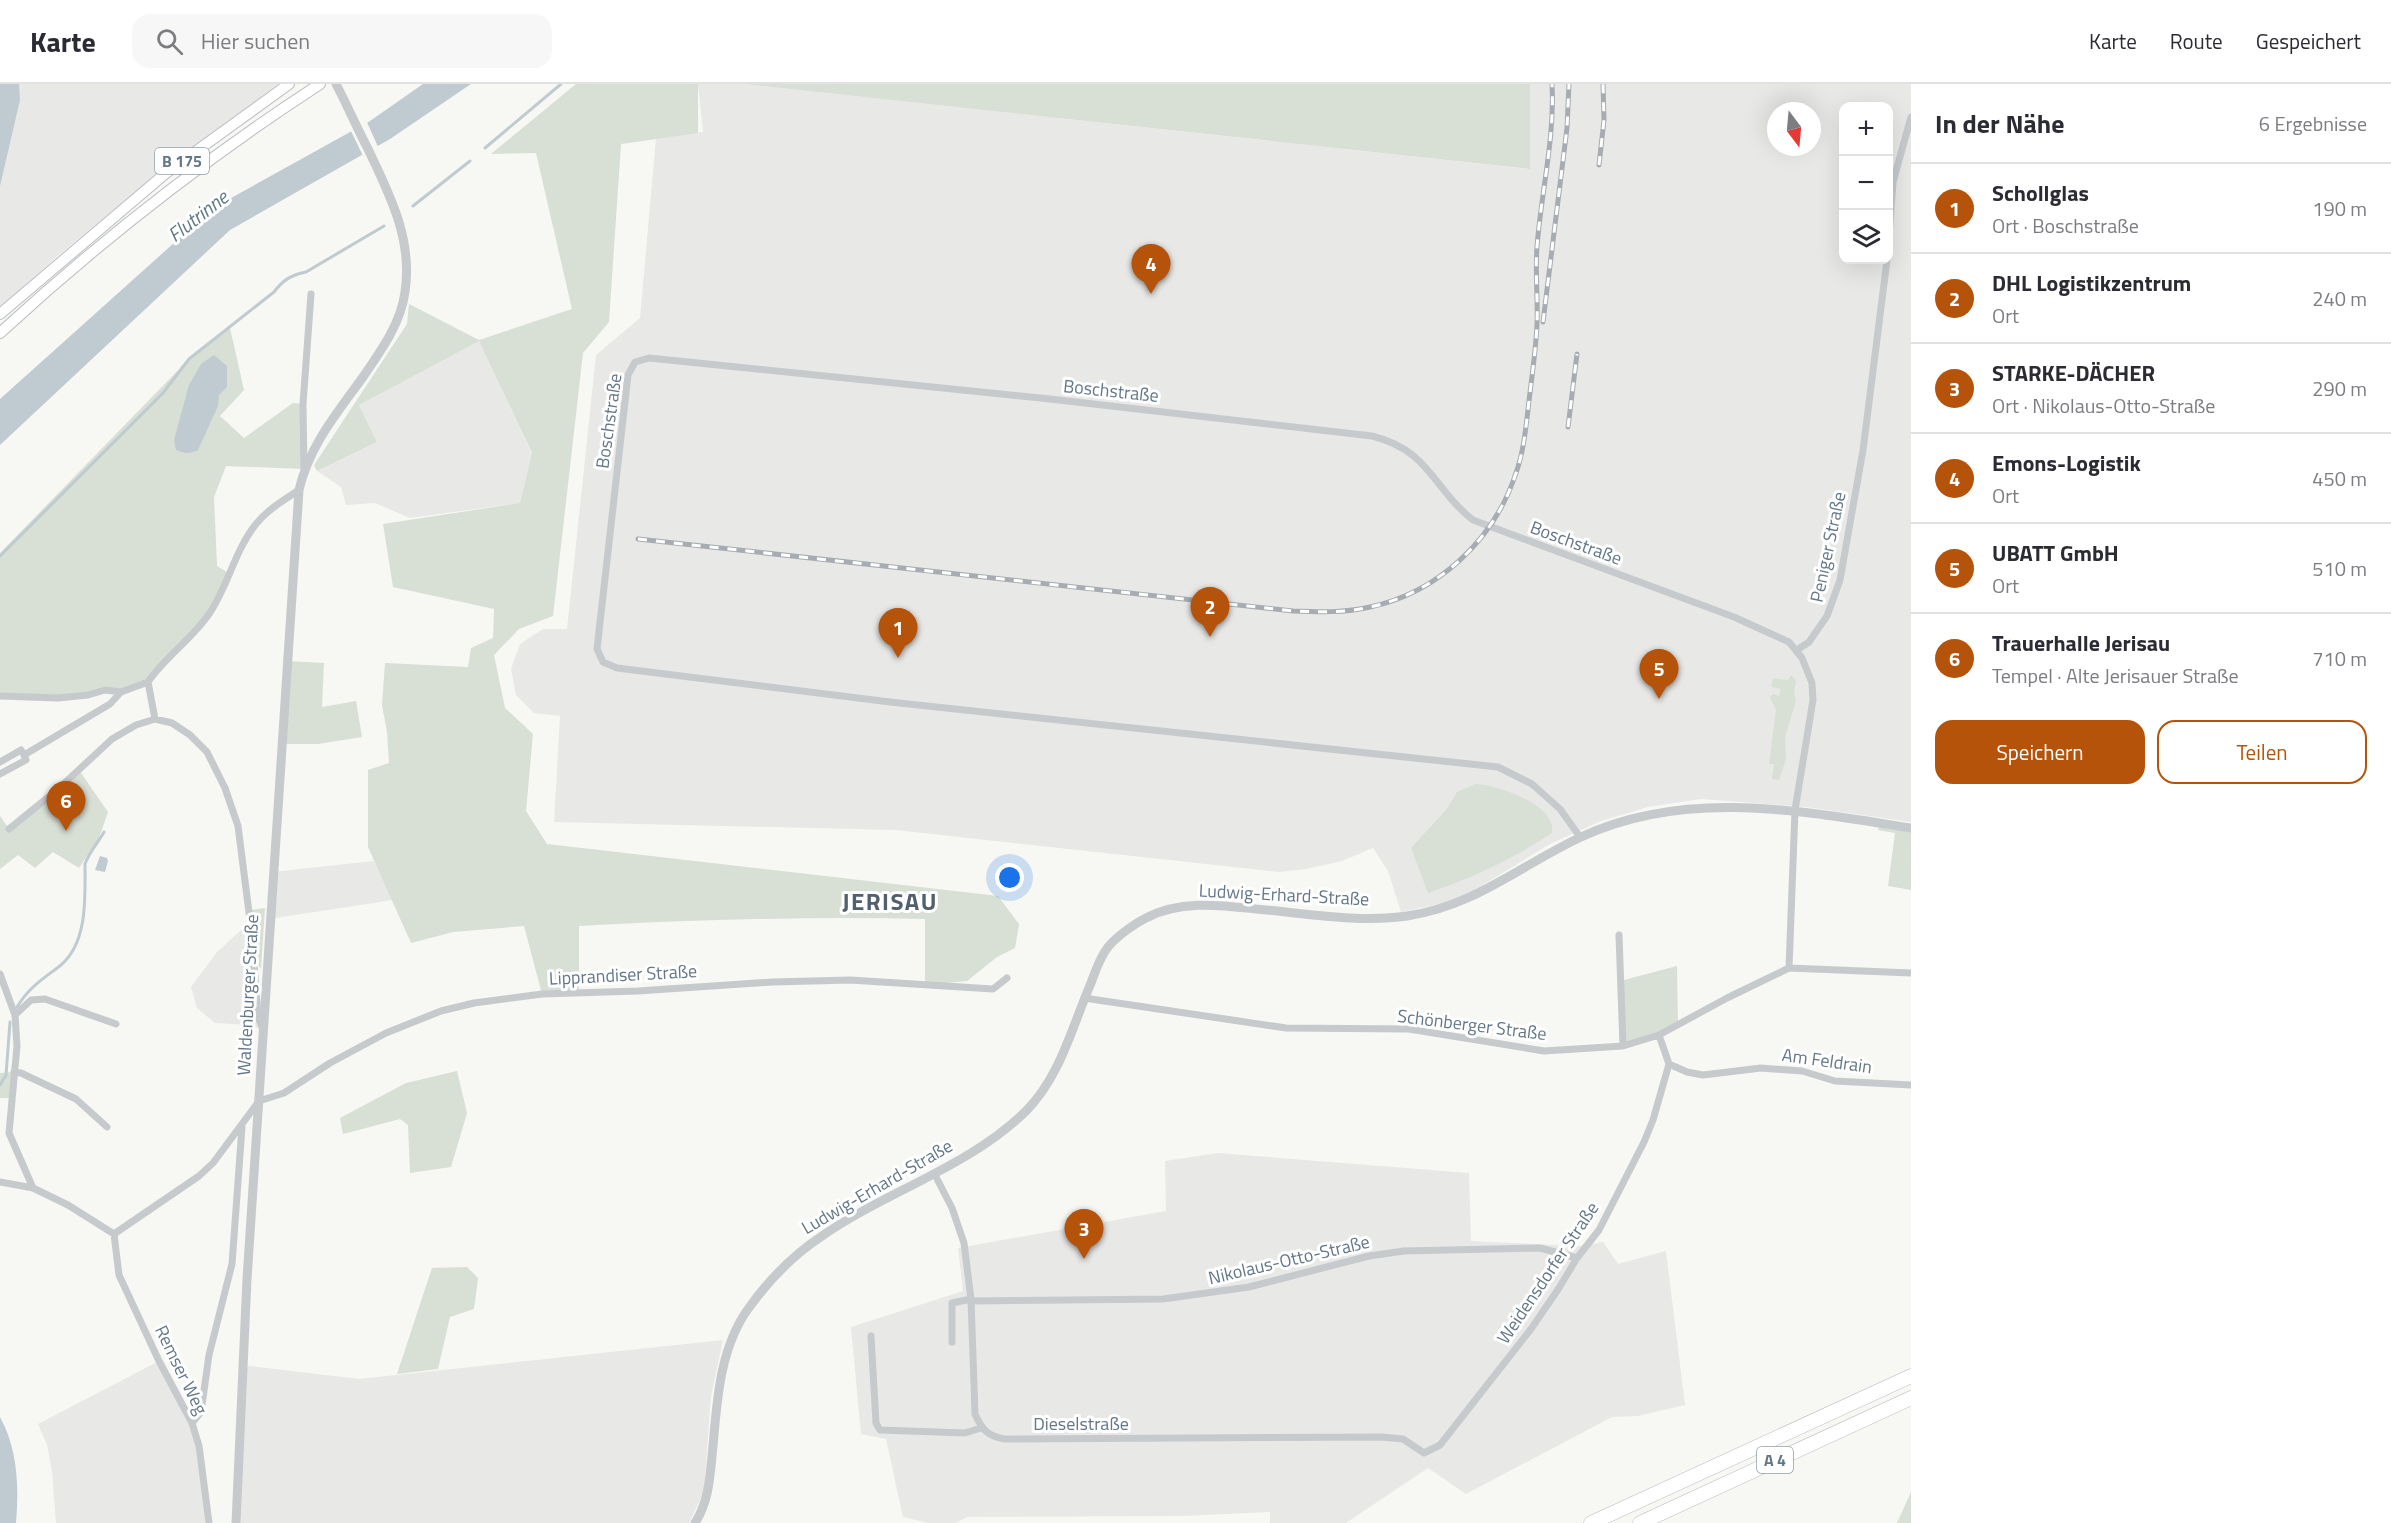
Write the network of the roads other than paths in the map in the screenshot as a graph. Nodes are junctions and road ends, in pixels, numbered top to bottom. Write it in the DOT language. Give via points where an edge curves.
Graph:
graph roads {
  1 [pos="289,84"];
  2 [pos="320,84"];
  3 [pos="338,88"];
  4 [pos="1911,117"];
  5 [pos="1891,210"];
  6 [pos="1886,264"];
  7 [pos="311,294"];
  8 [pos="0,314"];
  9 [pos="0,333"];
  10 [pos="304,470"];
  11 [pos="299,490"];
  12 [pos="1797,651"];
  13 [pos="148,682"];
  14 [pos="121,692"];
  15 [pos="0,696"];
  16 [pos="155,719"];
  17 [pos="24,755"];
  18 [pos="0,762"];
  19 [pos="0,774"];
  20 [pos="1795,810"];
  21 [pos="1911,828"];
  22 [pos="9,829"];
  23 [pos="1580,837"];
  24 [pos="1619,935"];
  25 [pos="1789,968"];
  26 [pos="1911,973"];
  27 [pos="0,974"];
  28 [pos="1007,978"];
  29 [pos="1084,998"];
  30 [pos="15,1014"];
  31 [pos="116,1024"];
  32 [pos="263,1030"];
  33 [pos="1659,1035"];
  34 [pos="1623,1046"];
  35 [pos="1669,1064"];
  36 [pos="14,1072"];
  37 [pos="1911,1085"];
  38 [pos="259,1101"];
  39 [pos="242,1125"];
  40 [pos="107,1127"];
  41 [pos="934,1173"];
  42 [pos="0,1182"];
  43 [pos="33,1188"];
  44 [pos="114,1234"];
  45 [pos="1577,1258"];
  46 [pos="971,1300"];
  47 [pos="871,1335"];
  48 [pos="952,1342"];
  49 [pos="1911,1376"];
  50 [pos="1911,1398"];
  51 [pos="192,1423"];
  52 [pos="981,1428"];
  53 [pos="1440,1445"];
  54 [pos="210,1523"];
  55 [pos="236,1523"];
  56 [pos="695,1523"];
  57 [pos="1591,1523"];
  58 [pos="1640,1523"];
  1 -- 8 [label="main road, B 175" via="166,173"];
  2 -- 9 [label="main road, B 175" via="122,226"];
  3 -- 10 [label="street, Waldenburger Straße" via="391,197 404,235 405,294 396,324 381,351 316,442"];
  4 -- 5 [label="street" via="1893,182"];
  6 -- 12 [label="street, Peniger Straße" via="1863,450 1840,580 1824,622"];
  7 -- 10 [label="street, Waldenburger Straße" via="303,404"];
  10 -- 11 [label="street, Waldenburger Straße"];
  11 -- 13 [label="street" via="267,512 249,533 208,616"];
  11 -- 32 [label="street, Waldenburger Straße"];
  12 -- 20 [label="street" via="1809,673 1814,700"];
  12 -- 23 [label="street, Boschstraße" via="1789,642 1713,608 1473,520 1460,510 1419,459 1405,448 1372,435 649,358 635,362 628,375 597,649 603,662 617,668 890,702 1498,767 1532,784 1560,809"];
  13 -- 14 [label="street"];
  13 -- 16 [label="street"];
  14 -- 15 [label="street" via="105,690 58,698"];
  14 -- 17 [label="street" via="110,704"];
  16 -- 22 [label="street" via="112,739"];
  16 -- 32 [label="street" via="172,723 190,735 207,752 225,788 238,826 258,1017"];
  17 -- 18 [label="street" via="21,750"];
  17 -- 19 [label="street" via="26,760"];
  20 -- 21 [label="street, Ludwig-Erhard-Straße"];
  20 -- 23 [label="street, Ludwig-Erhard-Straße" via="1699,807 1650,814"];
  20 -- 25 [label="street"];
  23 -- 29 [label="street, Ludwig-Erhard-Straße" via="1488,890 1442,910 1402,917 1177,906 1144,919 1108,946"];
  24 -- 34 [label="street"];
  25 -- 26 [label="street, Schönberger Straße"];
  25 -- 33 [label="street, Schönberger Straße"];
  27 -- 30 [label="street"];
  28 -- 38 [label="street, Lipprandiser Straße" via="993,990 850,980 542,994 474,1003 441,1011 386,1033 284,1093"];
  29 -- 34 [label="street, Schönberger Straße" via="1286,1028 1409,1029 1544,1051"];
  29 -- 41 [label="street, Ludwig-Erhard-Straße" via="1055,1073 1029,1107 1000,1135"];
  30 -- 31 [label="street" via="31,1000 45,999"];
  30 -- 36 [label="street"];
  32 -- 38 [label="street, Waldenburger Straße"];
  33 -- 34 [label="street, Schönberger Straße"];
  33 -- 35 [label="street"];
  35 -- 37 [label="street, Am Feldrain" via="1703,1075 1761,1068 1802,1071 1835,1081"];
  35 -- 45 [label="street, Weidensdorfer Straße" via="1644,1142 1599,1230"];
  36 -- 40 [label="street" via="76,1099"];
  36 -- 43 [label="street" via="9,1134"];
  38 -- 39 [label="street"];
  38 -- 55 [label="street, Waldenburger Straße"];
  39 -- 44 [label="street" via="199,1176"];
  39 -- 51 [label="street" via="232,1264 209,1355 201,1412"];
  41 -- 46 [label="street" via="964,1243"];
  41 -- 56 [label="street, Ludwig-Erhard-Straße" via="822,1236 781,1269 746,1312 723,1366 709,1490"];
  42 -- 43 [label="street"];
  43 -- 44 [label="street"];
  44 -- 51 [label="street, Remser Weg" via="119,1275"];
  45 -- 46 [label="street, Nikolaus-Otto-Straße" via="1540,1248 1404,1251 1369,1256 1249,1287 1175,1298"];
  45 -- 53 [label="street, Weidensdorfer Straße" via="1531,1329"];
  46 -- 48 [label="street" via="952,1303"];
  46 -- 52 [label="street" via="975,1414"];
  47 -- 52 [label="street" via="876,1423 880,1430 965,1433"];
  49 -- 57 [label="highway, A 4"];
  50 -- 58 [label="highway, A 4"];
  51 -- 54 [label="street, Remser Weg"];
  52 -- 53 [label="street, Dieselstraße" via="992,1437 1004,1439 1381,1437 1403,1439 1424,1453"];
}
